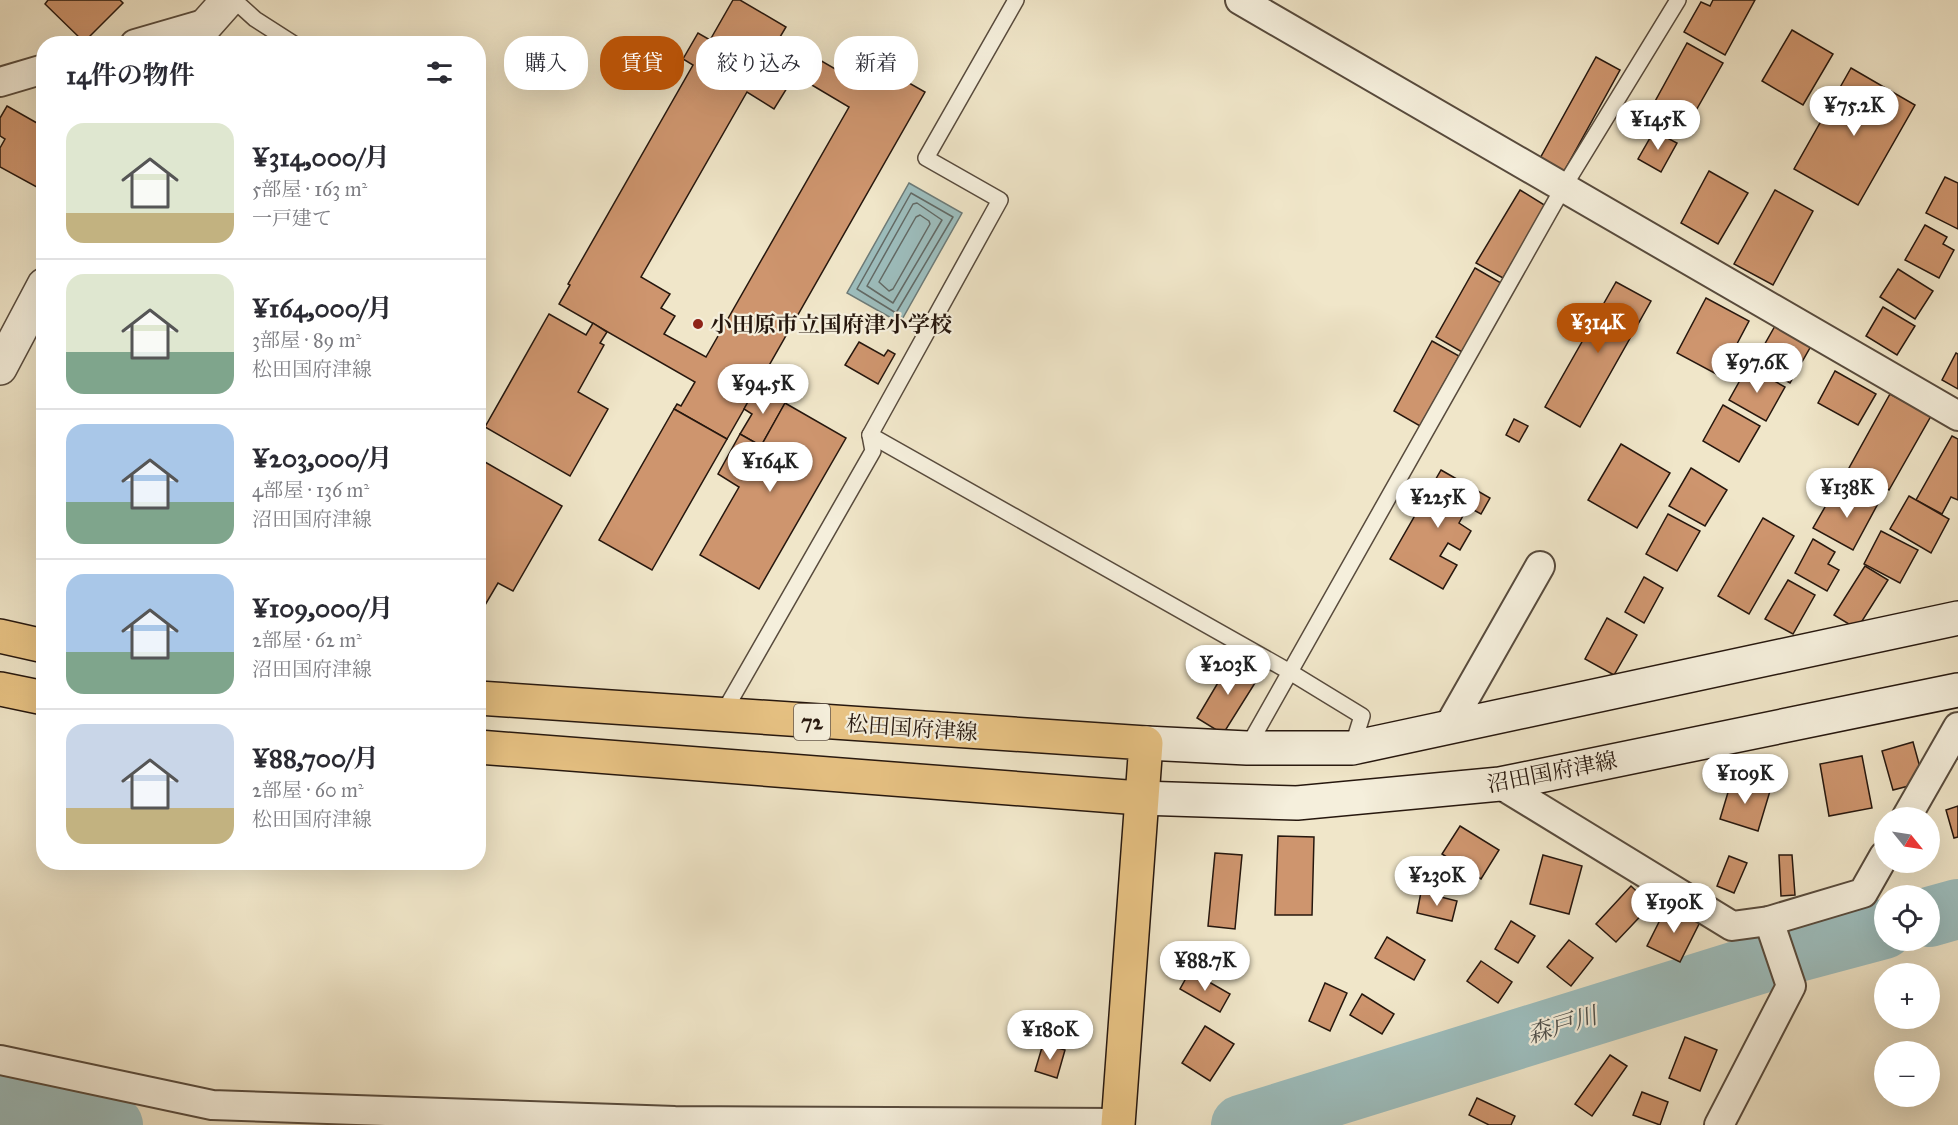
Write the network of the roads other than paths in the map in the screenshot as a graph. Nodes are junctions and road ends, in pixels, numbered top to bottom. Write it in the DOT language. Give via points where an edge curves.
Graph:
graph roads {
  1 [pos="228,0"];
  2 [pos="234,0"];
  3 [pos="1016,0"];
  4 [pos="1240,0"];
  5 [pos="1678,0"];
  6 [pos="196,34"];
  7 [pos="282,36"];
  8 [pos="36,71"];
  9 [pos="0,82"];
  10 [pos="1563,188"];
  11 [pos="36,300"];
  12 [pos="0,368"];
  13 [pos="1958,416"];
  14 [pos="870,435"];
  15 [pos="1540,566"];
  16 [pos="1958,618"];
  17 [pos="0,636"];
  18 [pos="36,644"];
  19 [pos="1290,672"];
  20 [pos="0,689"];
  21 [pos="1958,690"];
  22 [pos="36,696"];
  23 [pos="486,699"];
  24 [pos="721,716"];
  25 [pos="1449,726"];
  26 [pos="1958,728"];
  27 [pos="1146,742"];
  28 [pos="486,748"];
  29 [pos="1247,748"];
  30 [pos="1352,748"];
  31 [pos="1500,784"];
  32 [pos="1140,798"];
  33 [pos="1912,807"];
  34 [pos="1874,873"];
  35 [pos="1769,921"];
  36 [pos="0,1060"];
  37 [pos="1118,1124"];
  38 [pos="1719,1125"];
  1 -- 6 [label="main road"];
  2 -- 7 [label="lane"];
  3 -- 14 [label="lane" via="926,158 1000,200"];
  4 -- 10 [label="street"];
  5 -- 10 [label="lane"];
  8 -- 9 [label="street"];
  10 -- 13 [label="street"];
  10 -- 19 [label="lane"];
  11 -- 12 [label="main road"];
  14 -- 19 [label="lane"];
  14 -- 24 [label="lane" via="873,452"];
  15 -- 25 [label="street"];
  16 -- 25 [label="main road"];
  17 -- 18 [label="main road"];
  19 -- 29 [label="lane"];
  19 -- 30 [label="lane" via="1362,716"];
  20 -- 22 [label="main road"];
  21 -- 31 [label="main road, 沼田国府津線"];
  23 -- 24 [label="main road, 松田国府津線 / 72"];
  24 -- 27 [label="main road, 松田国府津線 / 72"];
  25 -- 30 [label="main road"];
  26 -- 33 [label="street"];
  27 -- 29 [label="main road"];
  27 -- 32 [label="main road"];
  28 -- 32 [label="main road, 72"];
  29 -- 30 [label="main road"];
  31 -- 32 [label="main road, 沼田国府津線" via="1297,803"];
  31 -- 35 [label="street" via="1732,926"];
  32 -- 37 [label="main road"];
  34 -- 35 [label="street" via="1863,893"];
  35 -- 38 [label="street" via="1791,986"];
  36 -- 37 [label="street" via="212,1105 675,1121"];
}
